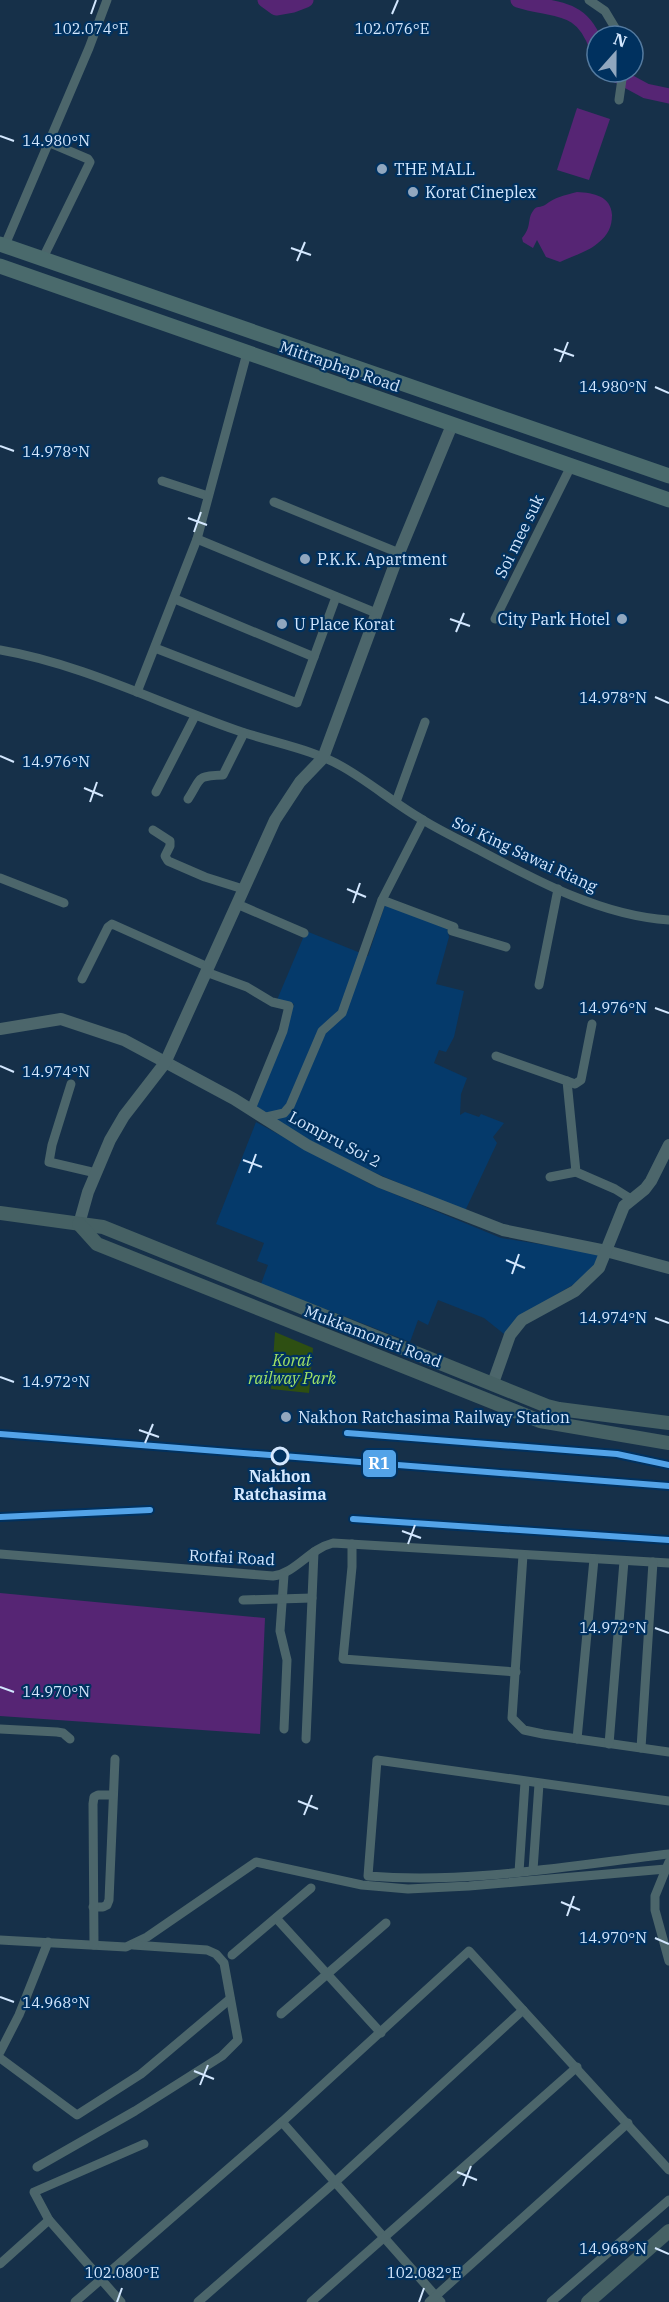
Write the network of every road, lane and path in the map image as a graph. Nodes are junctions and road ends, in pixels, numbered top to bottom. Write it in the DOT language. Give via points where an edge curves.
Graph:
graph roads {
  1 [pos="107,0"];
  2 [pos="589,0"];
  3 [pos="613,24"];
  4 [pos="621,84"];
  5 [pos="619,100"];
  6 [pos="48,142"];
  7 [pos="3,244"];
  8 [pos="43,258"];
  9 [pos="0,266"];
  10 [pos="247,353"];
  11 [pos="452,425"];
  12 [pos="571,466"];
  13 [pos="669,476"];
  14 [pos="162,481"];
  15 [pos="207,496"];
  16 [pos="669,500"];
  17 [pos="274,502"];
  18 [pos="197,539"];
  19 [pos="399,553"];
  20 [pos="336,597"];
  21 [pos="175,599"];
  22 [pos="376,613"];
  23 [pos="495,619"];
  24 [pos="155,648"];
  25 [pos="0,650"];
  26 [pos="314,657"];
  27 [pos="137,692"];
  28 [pos="195,716"];
  29 [pos="425,722"];
  30 [pos="244,733"];
  31 [pos="322,758"];
  32 [pos="156,792"];
  33 [pos="188,799"];
  34 [pos="396,802"];
  35 [pos="423,820"];
  36 [pos="153,830"];
  37 [pos="0,878"];
  38 [pos="243,889"];
  39 [pos="558,889"];
  40 [pos="382,900"];
  41 [pos="64,903"];
  42 [pos="237,904"];
  43 [pos="669,920"];
  44 [pos="304,933"];
  45 [pos="506,948"];
  46 [pos="207,969"];
  47 [pos="82,979"];
  48 [pos="539,985"];
  49 [pos="592,1024"];
  50 [pos="0,1029"];
  51 [pos="496,1056"];
  52 [pos="165,1063"];
  53 [pos="567,1082"];
  54 [pos="71,1084"];
  55 [pos="251,1109"];
  56 [pos="262,1118"];
  57 [pos="669,1145"];
  58 [pos="576,1172"];
  59 [pos="96,1173"];
  60 [pos="550,1177"];
  61 [pos="631,1199"];
  62 [pos="0,1213"];
  63 [pos="79,1224"];
  64 [pos="606,1251"];
  65 [pos="669,1268"];
  66 [pos="493,1383"];
  67 [pos="493,1401"];
  68 [pos="669,1423"];
  69 [pos="669,1443"];
  70 [pos="351,1544"];
  71 [pos="314,1551"];
  72 [pos="0,1554"];
  73 [pos="523,1555"];
  74 [pos="594,1559"];
  75 [pos="624,1561"];
  76 [pos="653,1562"];
  77 [pos="669,1563"];
  78 [pos="284,1575"];
  79 [pos="312,1598"];
  80 [pos="243,1600"];
  81 [pos="284,1600"];
  82 [pos="516,1672"];
  83 [pos="0,1729"];
  84 [pos="284,1729"];
  85 [pos="70,1739"];
  86 [pos="306,1739"];
  87 [pos="577,1739"];
  88 [pos="609,1743"];
  89 [pos="641,1748"];
  90 [pos="669,1752"];
  91 [pos="115,1759"];
  92 [pos="525,1782"];
  93 [pos="539,1784"];
  94 [pos="113,1795"];
  95 [pos="669,1801"];
  96 [pos="669,1854"];
  97 [pos="667,1866"];
  98 [pos="533,1870"];
  99 [pos="519,1872"];
  100 [pos="311,1888"];
  101 [pos="93,1907"];
  102 [pos="276,1918"];
  103 [pos="386,1923"];
  104 [pos="0,1940"];
  105 [pos="48,1942"];
  106 [pos="131,1944"];
  107 [pos="94,1945"];
  108 [pos="232,1955"];
  109 [pos="669,1961"];
  110 [pos="326,1974"];
  111 [pos="231,1999"];
  112 [pos="523,2010"];
  113 [pos="281,2014"];
  114 [pos="381,2032"];
  115 [pos="0,2052"];
  116 [pos="0,2058"];
  117 [pos="577,2067"];
  118 [pos="282,2122"];
  119 [pos="628,2123"];
  120 [pos="144,2144"];
  121 [pos="37,2167"];
  122 [pos="669,2170"];
  123 [pos="335,2182"];
  124 [pos="669,2200"];
  125 [pos="49,2220"];
  126 [pos="669,2231"];
  127 [pos="385,2237"];
  128 [pos="0,2264"];
  129 [pos="102,2278"];
  130 [pos="436,2300"];
  131 [pos="75,2302"];
  132 [pos="121,2302"];
  133 [pos="198,2302"];
  134 [pos="311,2302"];
  135 [pos="551,2302"];
  136 [pos="588,2302"];
  1 -- 6 [label="street"];
  2 -- 3 [label="street" via="605,10"];
  4 -- 5 [label="street"];
  6 -- 7 [label="street"];
  6 -- 8 [label="street" via="90,162"];
  7 -- 8 [label="highway, Mittraphap Road"];
  8 -- 13 [label="highway, Mittraphap Road"];
  9 -- 10 [label="highway, Mittraphap Road"];
  10 -- 11 [label="highway, Mittraphap Road"];
  10 -- 15 [label="street"];
  11 -- 12 [label="highway, Mittraphap Road"];
  11 -- 19 [label="street"];
  12 -- 16 [label="highway, Mittraphap Road"];
  12 -- 23 [label="street, Soi mee suk"];
  14 -- 15 [label="street"];
  15 -- 18 [label="street"];
  17 -- 19 [label="street"];
  18 -- 20 [label="street"];
  18 -- 21 [label="street"];
  19 -- 22 [label="street"];
  20 -- 22 [label="street"];
  20 -- 26 [label="street"];
  21 -- 24 [label="street"];
  21 -- 26 [label="street"];
  22 -- 31 [label="street"];
  24 -- 26 [label="street" via="297,703"];
  24 -- 27 [label="street"];
  25 -- 27 [label="street, Soi King Sawai Riang"];
  27 -- 28 [label="street, Soi King Sawai Riang"];
  28 -- 30 [label="street, Soi King Sawai Riang"];
  28 -- 32 [label="street"];
  29 -- 34 [label="street"];
  30 -- 31 [label="street, Soi King Sawai Riang"];
  30 -- 33 [label="street" via="226,772 202,777"];
  31 -- 34 [label="street, Soi King Sawai Riang" via="343,766"];
  31 -- 38 [label="street" via="285,803"];
  34 -- 35 [label="street, Soi King Sawai Riang"];
  35 -- 39 [label="street, Soi King Sawai Riang"];
  35 -- 40 [label="street"];
  36 -- 38 [label="street" via="170,841 165,856 168,861"];
  37 -- 41 [label="street"];
  38 -- 42 [label="street"];
  39 -- 43 [label="street, Soi King Sawai Riang" via="602,907"];
  39 -- 48 [label="street"];
  40 -- 45 [label="street"];
  40 -- 56 [label="street" via="342,1013 322,1031 290,1106 284,1113"];
  42 -- 44 [label="street"];
  42 -- 46 [label="street"];
  46 -- 47 [label="street" via="112,924"];
  46 -- 52 [label="street"];
  46 -- 55 [label="street" via="272,1002 289,1006 283,1031"];
  49 -- 53 [label="street" via="580,1080 575,1084"];
  50 -- 52 [label="street, Lompru Soi 2" via="61,1019 124,1040"];
  51 -- 53 [label="street"];
  52 -- 55 [label="street, Lompru Soi 2"];
  52 -- 59 [label="street" via="124,1116"];
  53 -- 58 [label="street"];
  54 -- 59 [label="street" via="49,1162"];
  55 -- 56 [label="street, Lompru Soi 2"];
  56 -- 64 [label="street, Lompru Soi 2" via="356,1170 430,1202 503,1230"];
  57 -- 61 [label="street" via="651,1181"];
  58 -- 60 [label="street"];
  58 -- 61 [label="street"];
  59 -- 63 [label="street"];
  61 -- 64 [label="street" via="619,1215"];
  62 -- 63 [label="main road, Mukkamontri Road"];
  63 -- 66 [label="main road, Mukkamontri Road" via="103,1227"];
  63 -- 67 [label="main road, Mukkamontri Road" via="97,1244"];
  64 -- 65 [label="street, Lompru Soi 2"];
  64 -- 66 [label="street" via="588,1281 522,1320 510,1335"];
  66 -- 67 [label="main road"];
  66 -- 68 [label="main road, Mukkamontri Road" via="559,1409"];
  67 -- 69 [label="main road, Mukkamontri Road" via="554,1425"];
  70 -- 71 [label="street, Rotfai Road" via="333,1543"];
  70 -- 73 [label="street, Rotfai Road"];
  70 -- 82 [label="street" via="343,1659"];
  71 -- 78 [label="street, Rotfai Road"];
  71 -- 79 [label="street"];
  72 -- 78 [label="street, Rotfai Road"];
  73 -- 74 [label="street, Rotfai Road"];
  73 -- 82 [label="street"];
  74 -- 75 [label="street, Rotfai Road"];
  74 -- 87 [label="street"];
  75 -- 76 [label="street, Rotfai Road"];
  75 -- 88 [label="street"];
  76 -- 77 [label="street, Rotfai Road"];
  76 -- 89 [label="street"];
  78 -- 81 [label="street"];
  79 -- 81 [label="street"];
  79 -- 86 [label="street"];
  80 -- 81 [label="street"];
  81 -- 84 [label="street" via="280,1631 287,1660"];
  82 -- 87 [label="street" via="512,1718 524,1730"];
  83 -- 85 [label="street" via="57,1732"];
  87 -- 88 [label="street"];
  88 -- 89 [label="street"];
  89 -- 90 [label="street"];
  91 -- 94 [label="street"];
  92 -- 93 [label="street"];
  92 -- 99 [label="street"];
  92 -- 99 [label="street" via="376,1760 368,1876 410,1879"];
  93 -- 95 [label="street"];
  93 -- 98 [label="street"];
  94 -- 101 [label="street" via="109,1900 103,1907"];
  94 -- 101 [label="street" via="94,1797"];
  96 -- 98 [label="street"];
  97 -- 106 [label="street" via="469,1887 408,1889 362,1885 256,1862"];
  97 -- 109 [label="street" via="655,1896 654,1910"];
  98 -- 99 [label="street"];
  100 -- 102 [label="street"];
  101 -- 107 [label="street"];
  102 -- 108 [label="street"];
  102 -- 110 [label="street"];
  103 -- 110 [label="street"];
  104 -- 105 [label="street"];
  105 -- 107 [label="street"];
  105 -- 115 [label="street"];
  106 -- 107 [label="street"];
  106 -- 111 [label="street" via="216,1954 225,1964"];
  110 -- 113 [label="street"];
  110 -- 114 [label="street"];
  111 -- 116 [label="street" via="141,2074 77,2115"];
  111 -- 121 [label="street" via="238,2040 222,2056"];
  112 -- 114 [label="street" via="470,1951"];
  112 -- 117 [label="street"];
  112 -- 123 [label="street"];
  114 -- 118 [label="street"];
  117 -- 119 [label="street"];
  117 -- 127 [label="street"];
  118 -- 123 [label="street"];
  118 -- 129 [label="street"];
  119 -- 122 [label="street"];
  119 -- 130 [label="street"];
  120 -- 125 [label="street" via="34,2192"];
  123 -- 127 [label="street"];
  123 -- 133 [label="street"];
  124 -- 135 [label="street"];
  125 -- 128 [label="street"];
  125 -- 129 [label="street"];
  126 -- 136 [label="main road"];
  127 -- 130 [label="street"];
  127 -- 134 [label="street"];
  129 -- 131 [label="street"];
  129 -- 132 [label="street"];
}
